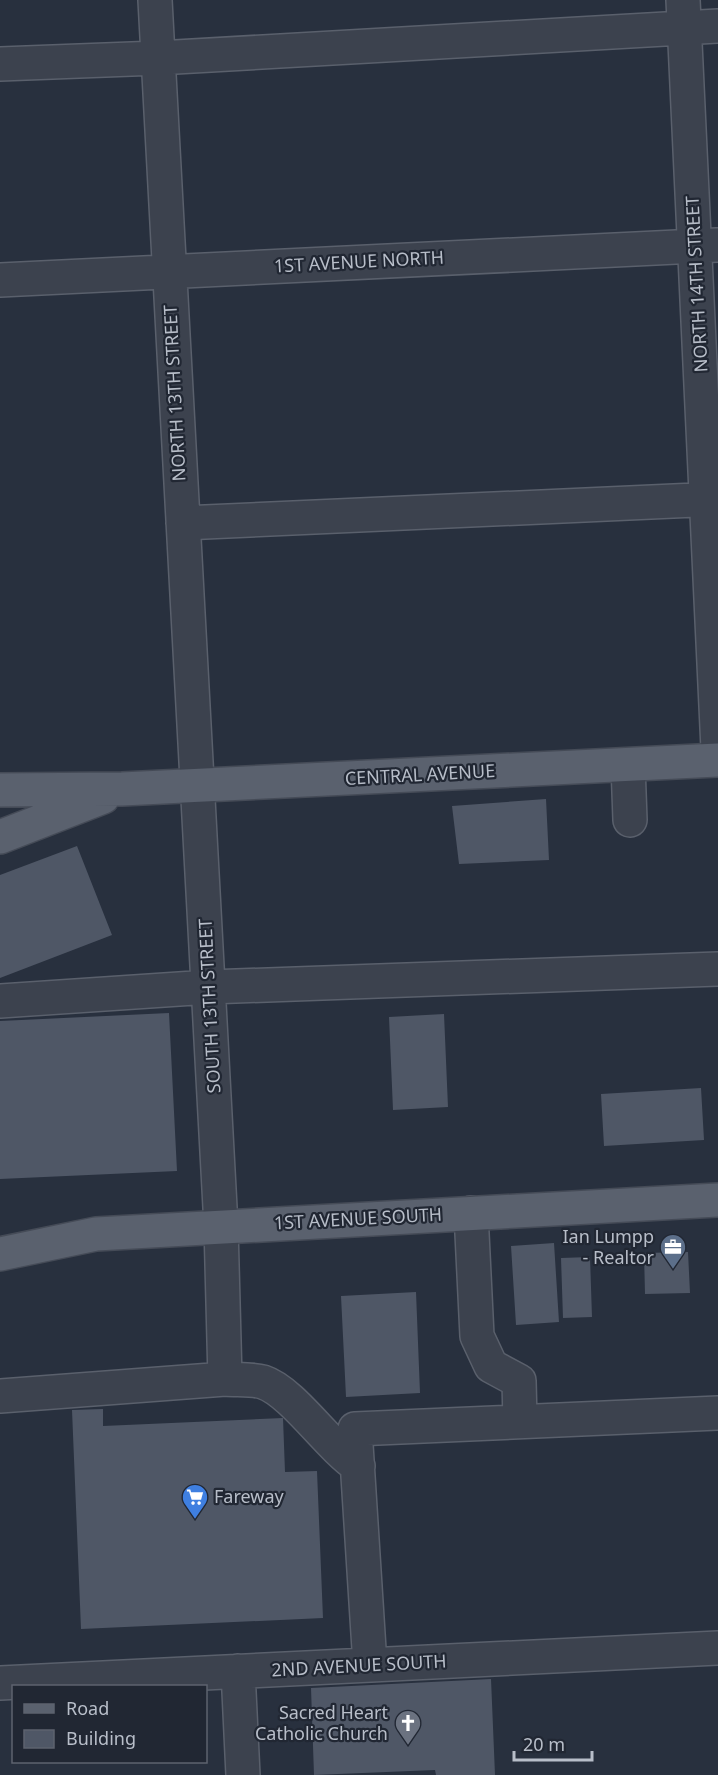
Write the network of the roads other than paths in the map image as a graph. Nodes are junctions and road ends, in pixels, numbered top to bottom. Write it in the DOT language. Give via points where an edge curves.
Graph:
graph roads {
  1 [pos="155,0"];
  2 [pos="684,14"];
  3 [pos="718,26"];
  4 [pos="158,58"];
  5 [pos="0,64"];
  6 [pos="707,246"];
  7 [pos="168,271"];
  8 [pos="0,279"];
  9 [pos="713,499"];
  10 [pos="183,523"];
  11 [pos="718,749"];
  12 [pos="718,760"];
  13 [pos="628,765"];
  14 [pos="198,786"];
  15 [pos="122,789"];
  16 [pos="0,790"];
  17 [pos="630,820"];
  18 [pos="0,837"];
  19 [pos="718,969"];
  20 [pos="209,987"];
  21 [pos="0,1001"];
  22 [pos="718,1200"];
  23 [pos="471,1213"];
  24 [pos="221,1226"];
  25 [pos="0,1254"];
  26 [pos="225,1379"];
  27 [pos="0,1396"];
  28 [pos="718,1413"];
  29 [pos="520,1421"];
  30 [pos="358,1466"];
  31 [pos="718,1648"];
  32 [pos="370,1665"];
  33 [pos="238,1671"];
  34 [pos="0,1683"];
  35 [pos="243,1775"];
  1 -- 4 [label="street, NORTH 13TH STREET"];
  2 -- 3 [label="street"];
  2 -- 4 [label="street"];
  2 -- 6 [label="street, NORTH 14TH STREET"];
  4 -- 5 [label="street"];
  4 -- 7 [label="street, NORTH 13TH STREET"];
  6 -- 7 [label="street, 1ST AVENUE NORTH"];
  6 -- 9 [label="street, NORTH 14TH STREET"];
  7 -- 8 [label="street, 1ST AVENUE NORTH"];
  7 -- 10 [label="street, NORTH 13TH STREET"];
  9 -- 10 [label="street"];
  9 -- 11 [label="street, NORTH 14TH STREET"];
  10 -- 14 [label="street, NORTH 13TH STREET"];
  12 -- 13 [label="main road, CENTRAL AVENUE"];
  13 -- 14 [label="main road, CENTRAL AVENUE"];
  13 -- 17 [label="street"];
  14 -- 15 [label="main road, CENTRAL AVENUE"];
  14 -- 20 [label="street, SOUTH 13TH STREET"];
  15 -- 16 [label="main road, CENTRAL AVENUE"];
  15 -- 18 [label="main road, CENTRAL AVENUE"];
  19 -- 20 [label="street"];
  20 -- 21 [label="street"];
  20 -- 24 [label="street, SOUTH 13TH STREET"];
  22 -- 23 [label="main road, 1ST AVENUE SOUTH"];
  23 -- 24 [label="main road, 1ST AVENUE SOUTH"];
  23 -- 29 [label="street" via="477,1336 491,1366 519,1381"];
  24 -- 25 [label="main road, 1ST AVENUE SOUTH" via="96,1234"];
  24 -- 26 [label="street, SOUTH 13TH STREET"];
  26 -- 27 [label="street"];
  26 -- 30 [label="street" via="263,1382 284,1395 341,1455"];
  28 -- 29 [label="street"];
  29 -- 30 [label="street" via="355,1429"];
  30 -- 32 [label="street"];
  31 -- 32 [label="street, 2ND AVENUE SOUTH"];
  32 -- 33 [label="street, 2ND AVENUE SOUTH"];
  33 -- 34 [label="street, 2ND AVENUE SOUTH"];
  33 -- 35 [label="street"];
}
